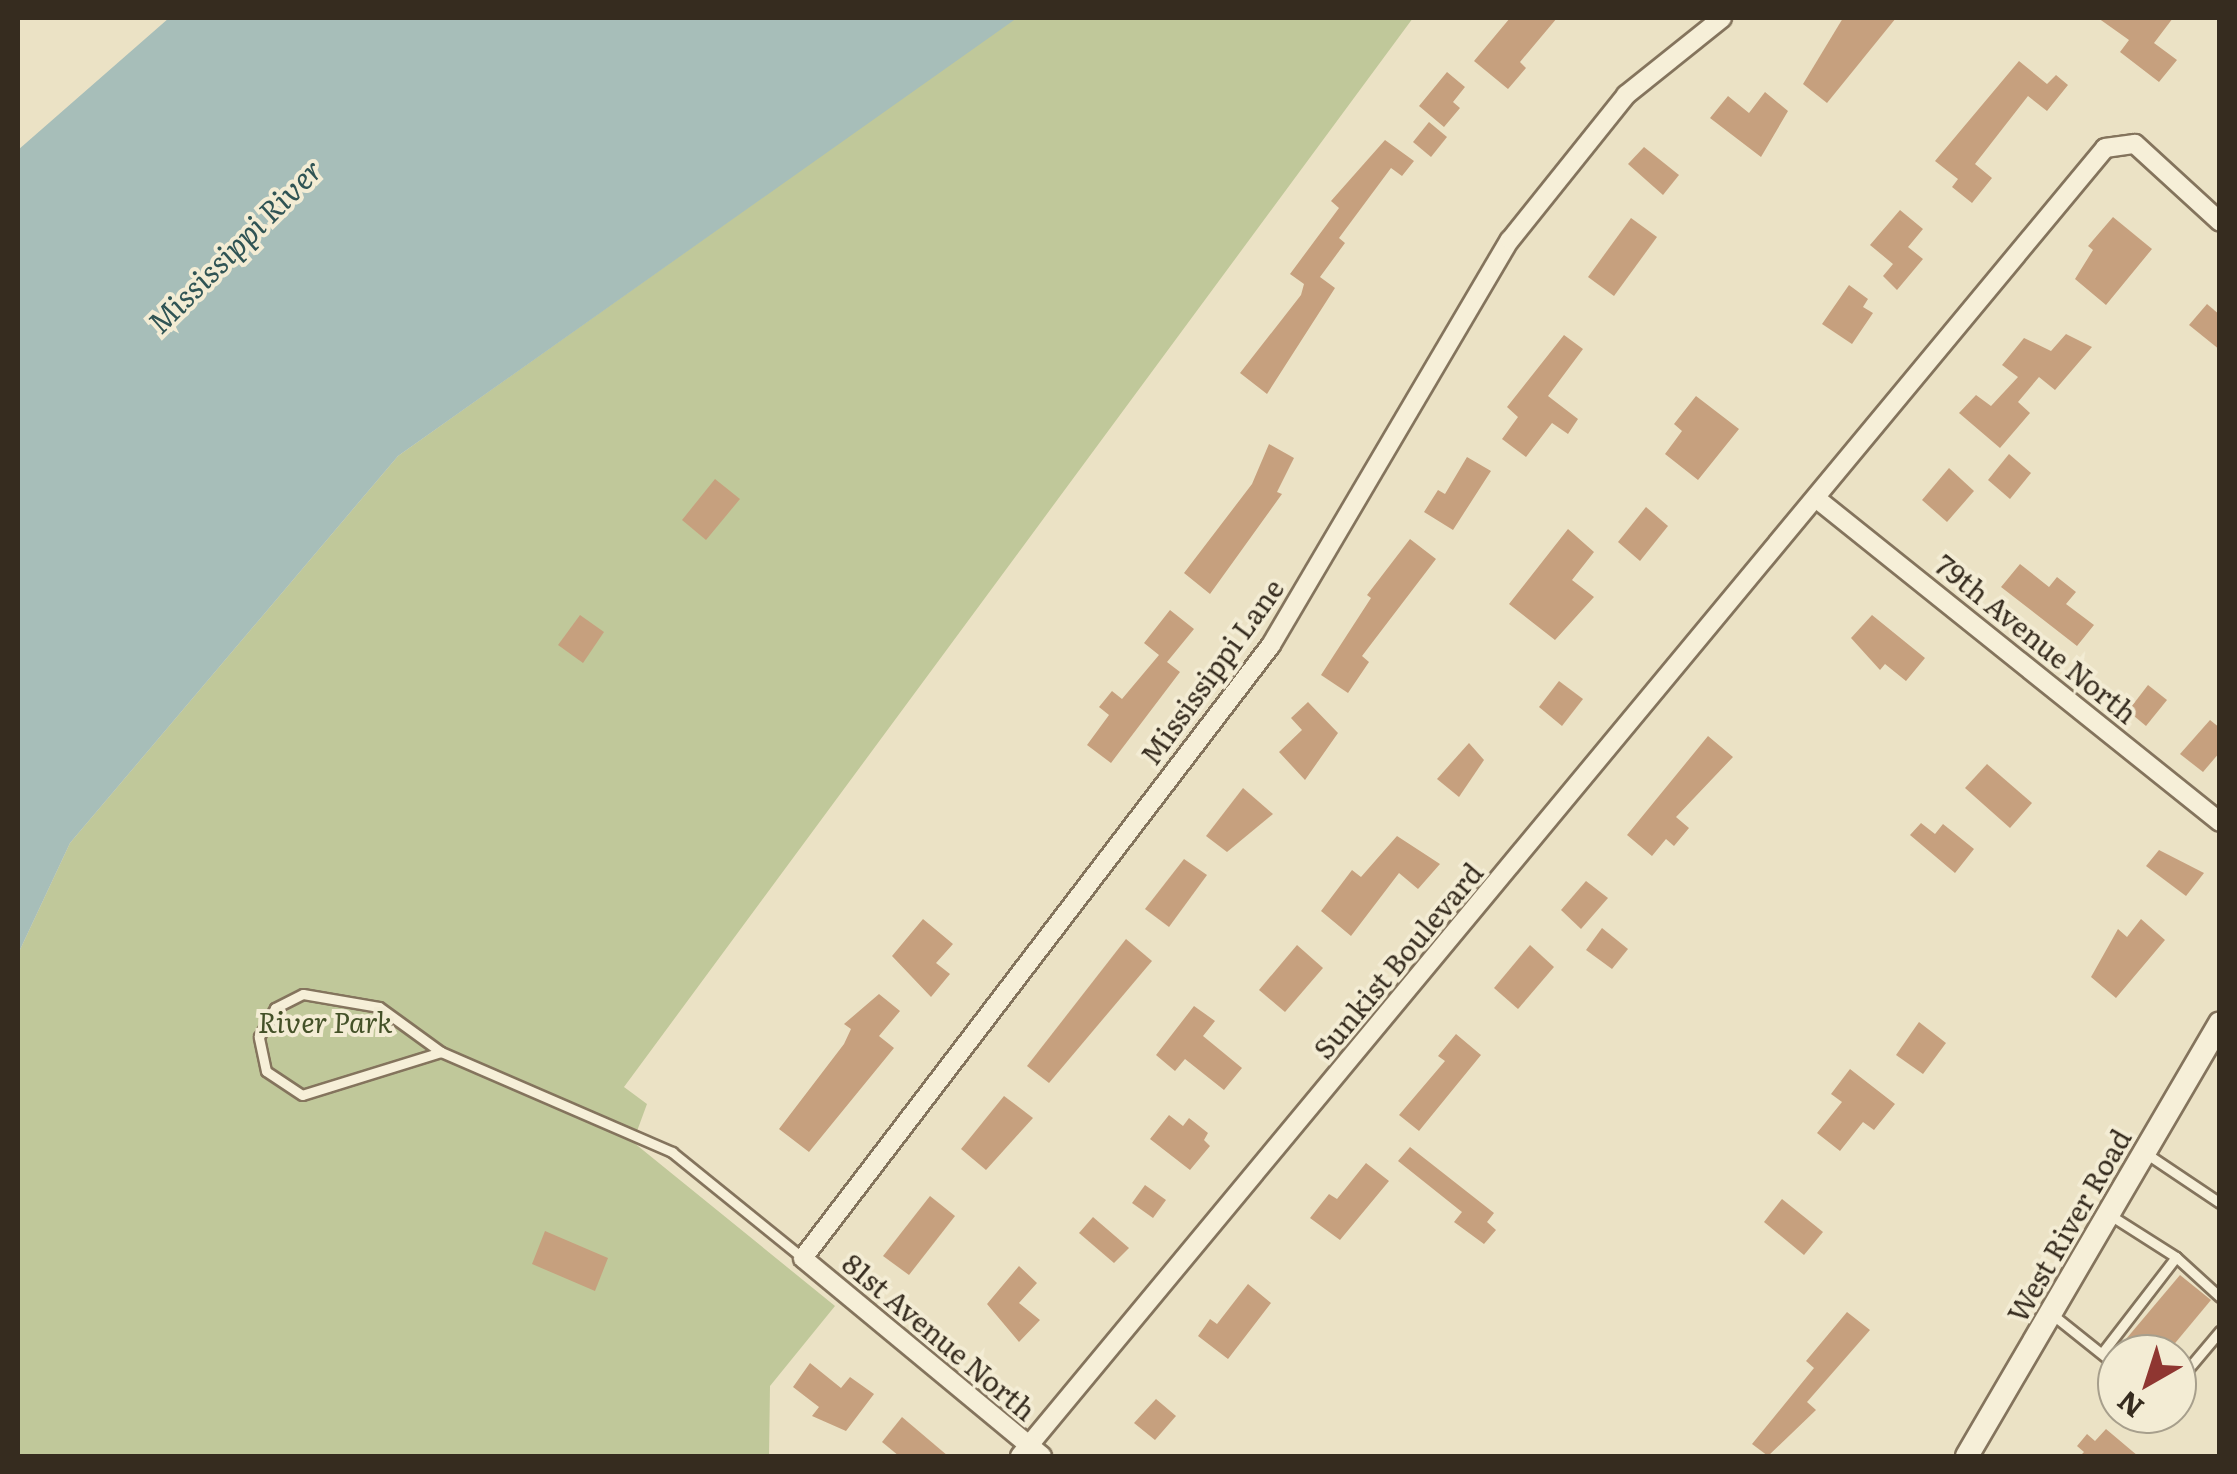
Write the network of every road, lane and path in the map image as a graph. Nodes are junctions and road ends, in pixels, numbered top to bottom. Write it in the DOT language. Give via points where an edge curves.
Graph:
graph roads {
  1 [pos="1722,18"];
  2 [pos="2220,222"];
  3 [pos="1818,499"];
  4 [pos="2220,822"];
  5 [pos="2220,1023"];
  6 [pos="440,1052"];
  7 [pos="2144,1152"];
  8 [pos="2220,1203"];
  9 [pos="2108,1214"];
  10 [pos="2176,1257"];
  11 [pos="803,1258"];
  12 [pos="2220,1298"];
  13 [pos="2051,1313"];
  14 [pos="2220,1331"];
  15 [pos="2117,1334"];
  16 [pos="2097,1349"];
  17 [pos="2197,1358"];
  18 [pos="1030,1453"];
  19 [pos="1967,1456"];
  1 -- 11 [label="street, Mississippi Lane" via="1626,95 1510,240 1271,645"];
  2 -- 3 [label="street, Sunkist Boulevard" via="2135,144 2105,148"];
  3 -- 4 [label="street, 79th Avenue North"];
  3 -- 18 [label="street, Sunkist Boulevard"];
  5 -- 7 [label="street, West River Road"];
  6 -- 6 [label="lane" via="379,1007 331,995 286,999 269,1014 259,1037 266,1071 302,1095"];
  6 -- 11 [label="lane" via="672,1152"];
  7 -- 8 [label="lane"];
  7 -- 9 [label="street, West River Road"];
  9 -- 10 [label="lane"];
  9 -- 13 [label="street, West River Road"];
  10 -- 12 [label="lane"];
  10 -- 15 [label="lane"];
  11 -- 18 [label="street, 81st Avenue North"];
  13 -- 16 [label="lane"];
  13 -- 19 [label="street, West River Road"];
  14 -- 17 [label="lane"];
}
